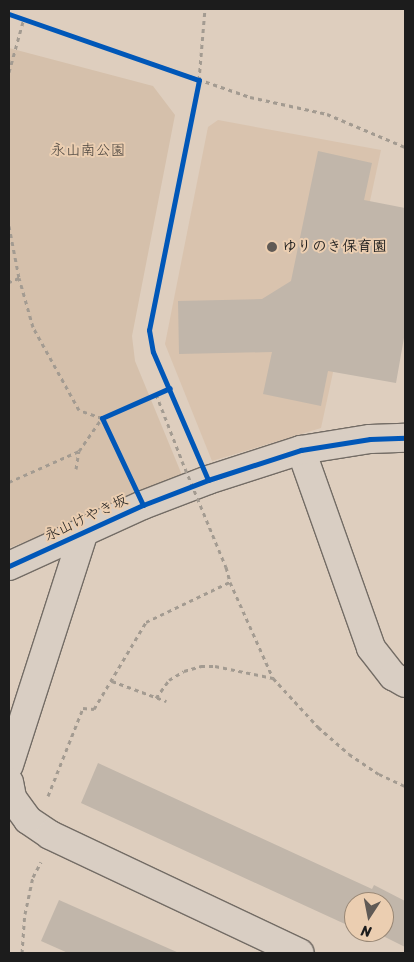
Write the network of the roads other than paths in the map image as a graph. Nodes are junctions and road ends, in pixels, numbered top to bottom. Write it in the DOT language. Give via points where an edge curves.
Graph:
graph roads {
  1 [pos="405,438"];
  2 [pos="301,450"];
  3 [pos="83,534"];
  4 [pos="9,566"];
  5 [pos="405,683"];
  6 [pos="9,765"];
  7 [pos="9,782"];
  8 [pos="300,953"];
  1 -- 2 [label="street, 永山けやき坂" via="370,439"];
  2 -- 3 [label="street, 永山けやき坂" via="143,505"];
  2 -- 5 [label="street" via="371,648 393,676"];
  3 -- 4 [label="street, 永山けやき坂"];
  3 -- 6 [label="street"];
  7 -- 8 [label="street" via="12,798 28,820 50,835"];
}
